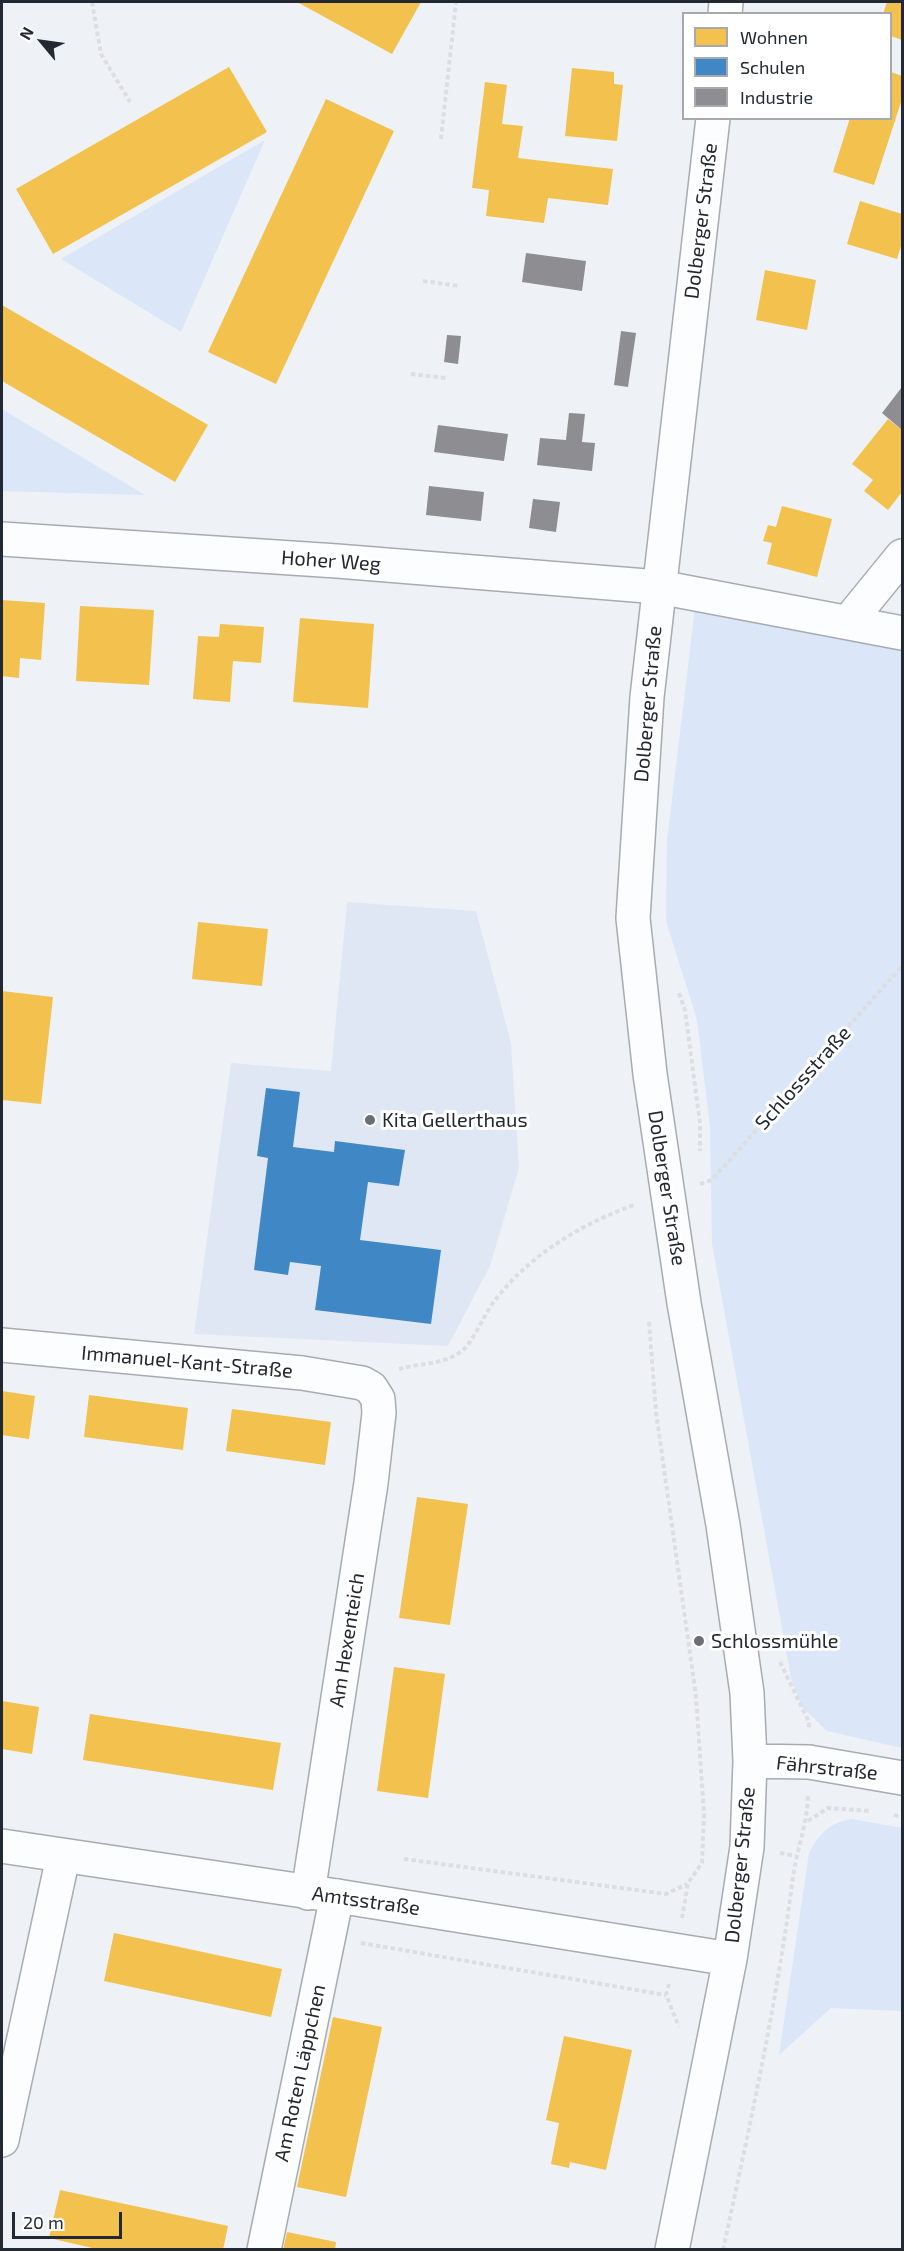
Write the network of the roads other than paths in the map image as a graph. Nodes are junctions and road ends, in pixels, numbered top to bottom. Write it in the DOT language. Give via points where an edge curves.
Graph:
graph roads {
  1 [pos="713,120"];
  2 [pos="2,539"];
  3 [pos="903,556"];
  4 [pos="660,587"];
  5 [pos="849,621"];
  6 [pos="903,633"];
  7 [pos="2,1345"];
  8 [pos="371,1388"];
  9 [pos="750,1761"];
  10 [pos="903,1778"];
  11 [pos="2,1846"];
  12 [pos="63,1857"];
  13 [pos="322,1894"];
  14 [pos="730,1959"];
  15 [pos="2,2140"];
  16 [pos="264,2250"];
  17 [pos="672,2250"];
  1 -- 4 [label="street, Dolberger Straße"];
  2 -- 4 [label="street, Hoher Weg"];
  3 -- 5 [label="street"];
  4 -- 5 [label="street, Hoher Weg"];
  4 -- 9 [label="street, Dolberger Straße" via="647,697 633,918 650,1074 747,1693"];
  5 -- 6 [label="street, Hoher Weg"];
  7 -- 8 [label="street, Immanuel-Kant-Straße" via="302,1372"];
  8 -- 13 [label="street, Am Hexenteich" via="378,1399 379,1413"];
  9 -- 10 [label="street, Fährstraße" via="809,1762"];
  9 -- 14 [label="street, Dolberger Straße" via="747,1847"];
  11 -- 12 [label="street, Amtsstraße"];
  12 -- 13 [label="street, Amtsstraße"];
  12 -- 15 [label="street"];
  13 -- 14 [label="street, Amtsstraße"];
  13 -- 16 [label="street, Am Roten Läppchen" via="328,1937"];
  14 -- 17 [label="street, Dolberger Straße"];
}
